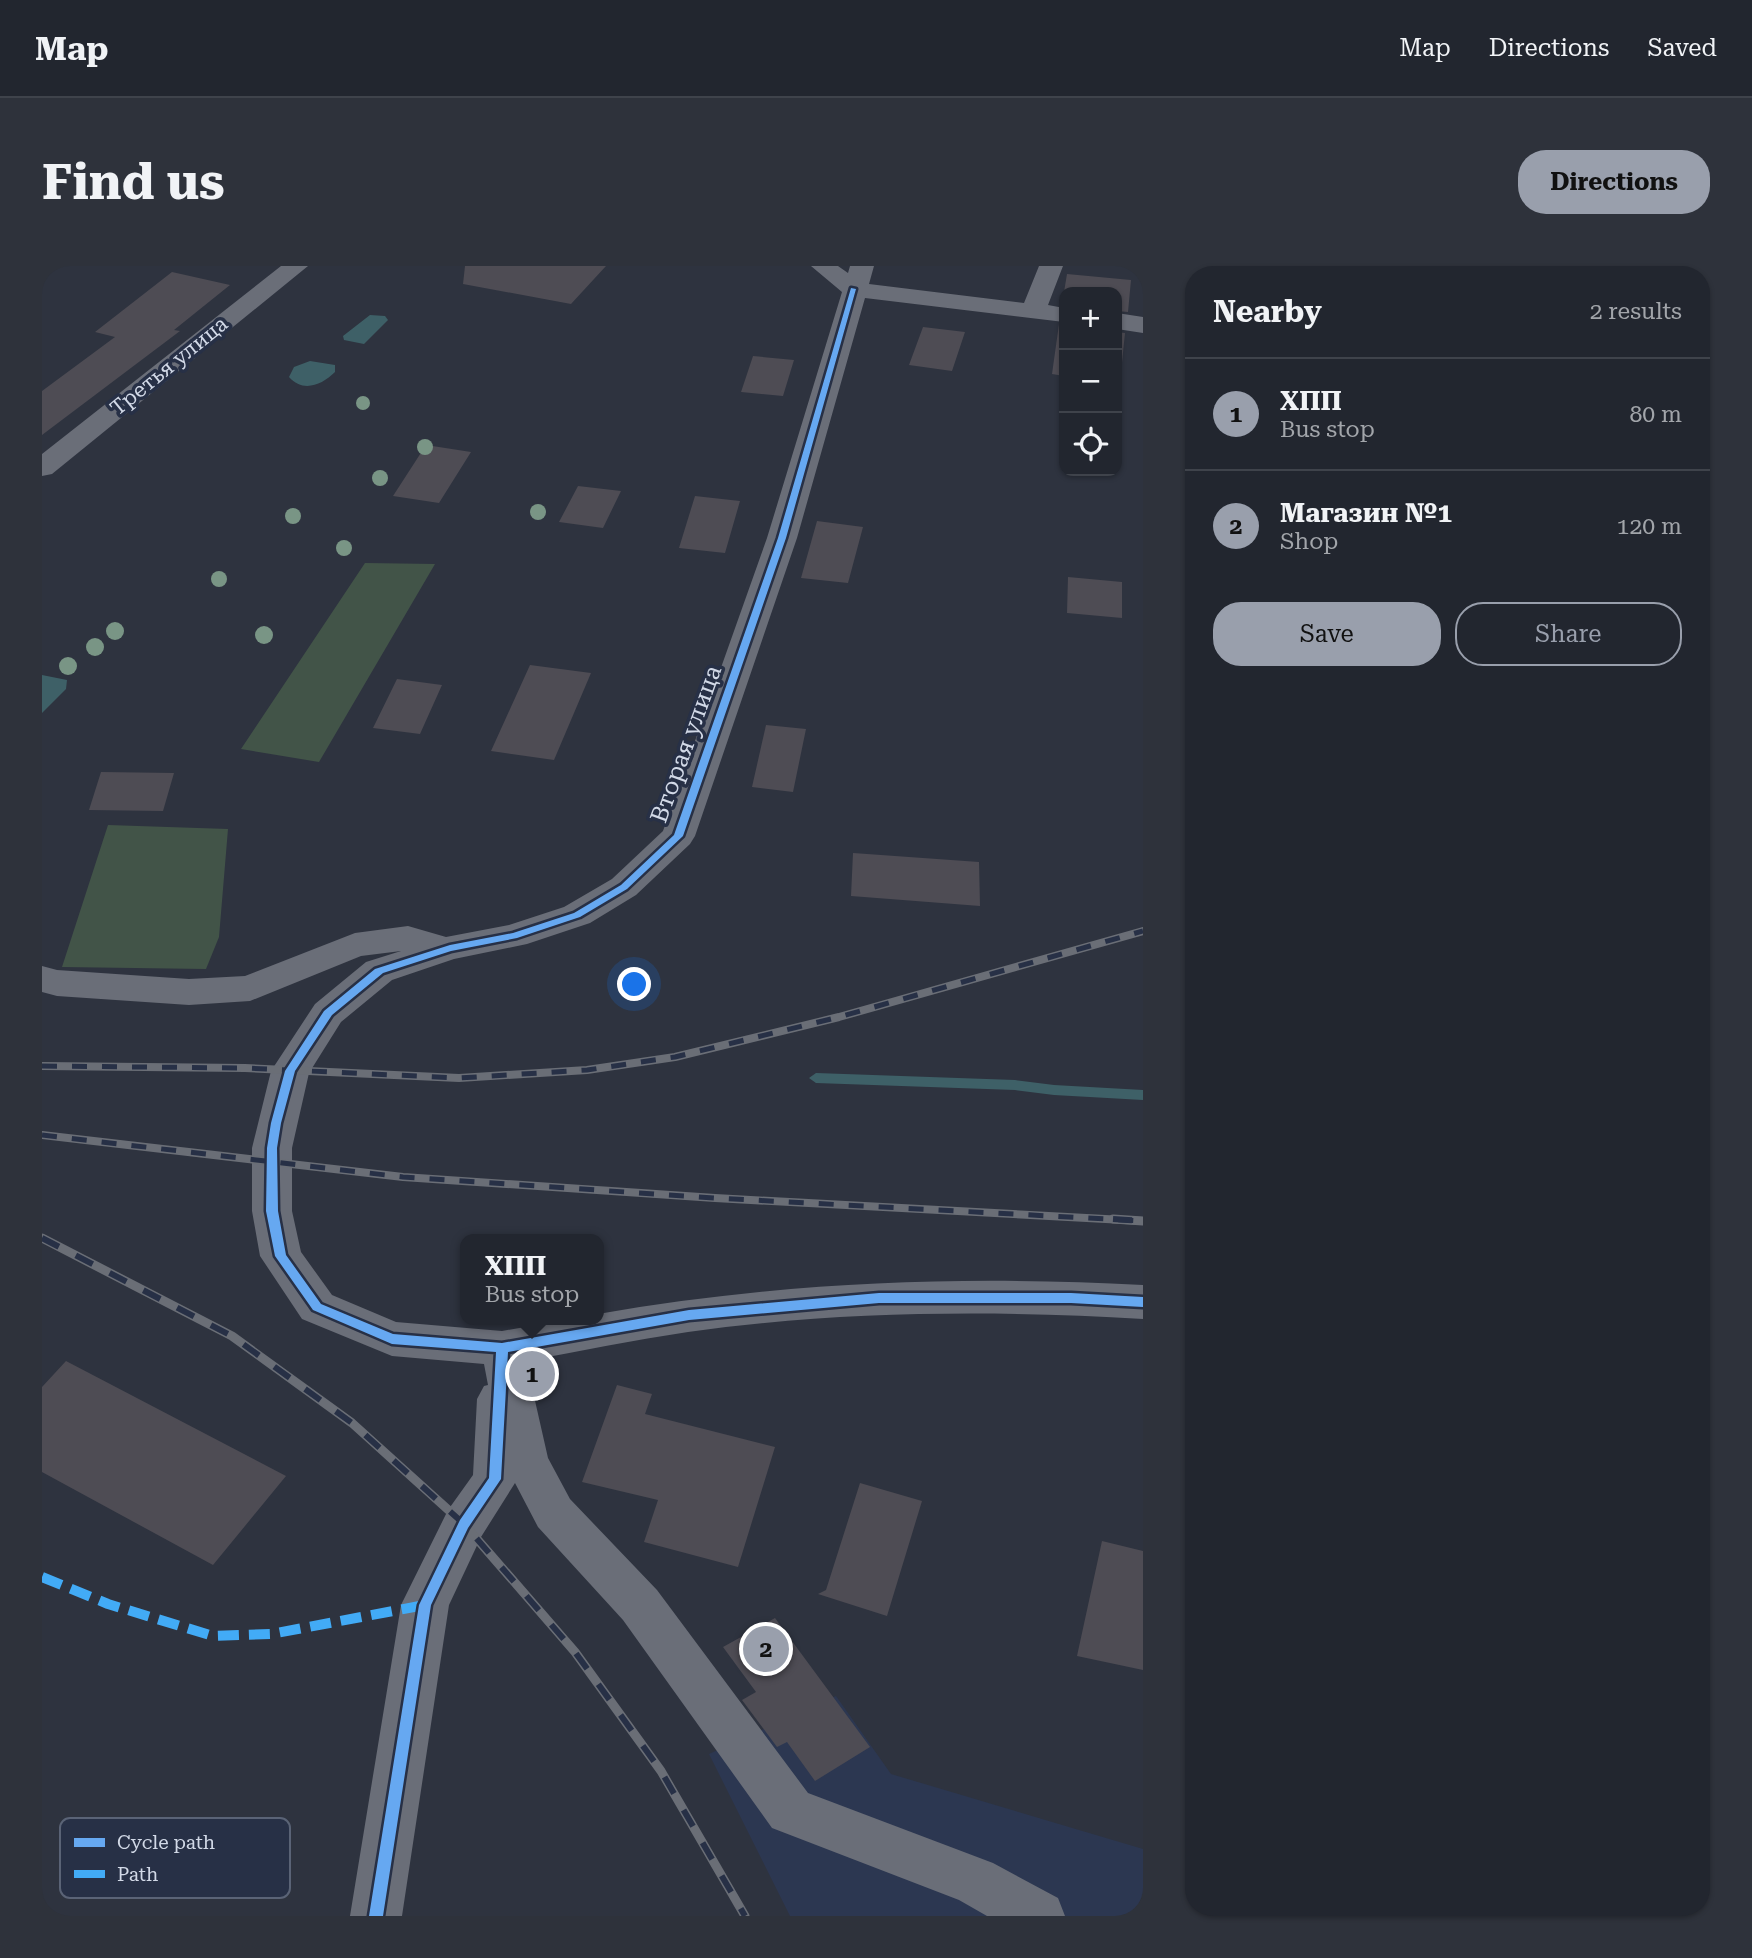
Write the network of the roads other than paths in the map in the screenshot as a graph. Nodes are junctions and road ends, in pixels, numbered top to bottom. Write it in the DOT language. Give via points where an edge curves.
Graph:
graph roads {
  1 [pos="296,266"];
  2 [pos="823,266"];
  3 [pos="1024,266"];
  4 [pos="1050,268"];
  5 [pos="857,278"];
  6 [pos="1033,311"];
  7 [pos="1059,314"];
  8 [pos="42,468"];
  9 [pos="450,948"];
  10 [pos="42,979"];
  11 [pos="1143,1302"];
  12 [pos="502,1348"];
  13 [pos="376,1916"];
  14 [pos="1039,1916"];
  1 -- 8 [label="street, Третья улица"];
  2 -- 5 [label="street"];
  3 -- 4 [label="street"];
  4 -- 6 [label="street"];
  5 -- 6 [label="street"];
  5 -- 9 [label="street, Вторая улица" via="782,538 678,836 624,887 577,915 514,936"];
  6 -- 7 [label="street"];
  9 -- 10 [label="street" via="408,938 355,945 250,988 201,992"];
  9 -- 12 [label="street, Вторая улица" via="379,971 328,1013 290,1071 276,1123 272,1211 281,1256 317,1307 392,1339"];
  11 -- 12 [label="street, Вторая улица" via="879,1298 689,1315"];
  12 -- 13 [label="street" via="495,1479 464,1524 425,1605"];
  12 -- 14 [label="street" via="526,1460 554,1513 640,1605 790,1811 975,1881"];
}
